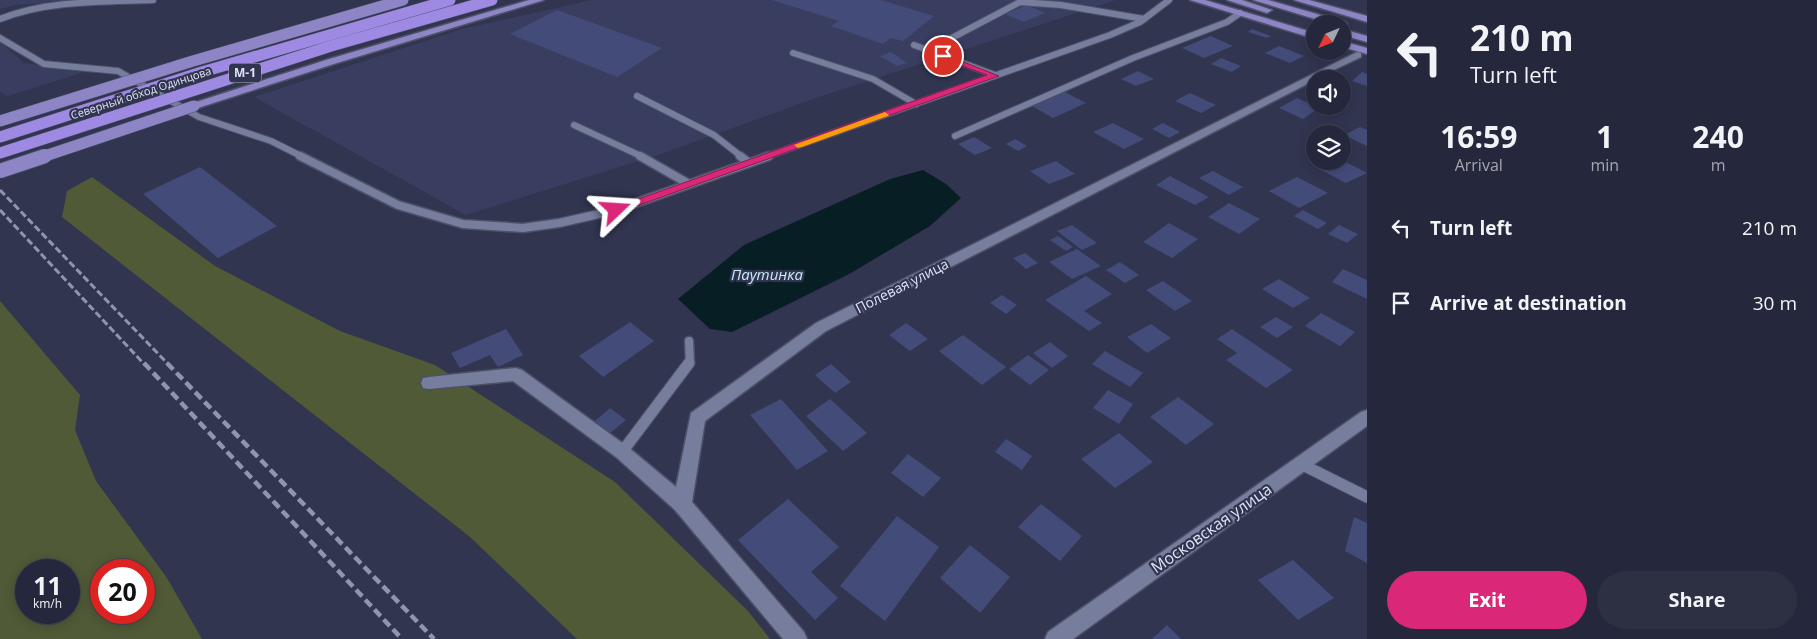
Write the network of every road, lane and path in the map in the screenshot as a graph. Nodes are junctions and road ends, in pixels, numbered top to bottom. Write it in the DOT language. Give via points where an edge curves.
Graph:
graph roads {
  1 [pos="153,0"];
  2 [pos="403,0"];
  3 [pos="450,0"];
  4 [pos="492,0"];
  5 [pos="539,0"];
  6 [pos="1169,0"];
  7 [pos="1195,0"];
  8 [pos="1232,0"];
  9 [pos="1258,0"];
  10 [pos="1299,0"];
  11 [pos="1240,14"];
  12 [pos="1310,15"];
  13 [pos="0,19"];
  14 [pos="1144,19"];
  15 [pos="1367,19"];
  16 [pos="1306,21"];
  17 [pos="1351,27"];
  18 [pos="1367,31"];
  19 [pos="1306,33"];
  20 [pos="1351,35"];
  21 [pos="0,38"];
  22 [pos="1367,39"];
  23 [pos="914,44"];
  24 [pos="929,50"];
  25 [pos="793,53"];
  26 [pos="1362,53"];
  27 [pos="995,76"];
  28 [pos="637,96"];
  29 [pos="916,104"];
  30 [pos="0,121"];
  31 [pos="574,125"];
  32 [pos="955,136"];
  33 [pos="0,137"];
  34 [pos="0,153"];
  35 [pos="749,163"];
  36 [pos="0,172"];
  37 [pos="689,184"];
  38 [pos="689,341"];
  39 [pos="429,382"];
  40 [pos="1367,417"];
  41 [pos="622,452"];
  42 [pos="1301,464"];
  43 [pos="1367,497"];
  44 [pos="682,504"];
  45 [pos="797,639"];
  46 [pos="1055,639"];
  1 -- 13 [label="lane" via="47,5"];
  2 -- 30 [label="main road, bridge"];
  3 -- 33 [label="highway, Северный обход Одинцова / М-1, bridge"];
  4 -- 34 [label="highway, Северный обход Одинцова / М-1, bridge" via="322,49"];
  5 -- 36 [label="main road, bridge" via="222,96"];
  6 -- 14 [label="lane"];
  7 -- 11 [label="main road"];
  8 -- 16 [label="main road"];
  9 -- 12 [label="main road"];
  10 -- 15 [label="main road"];
  11 -- 19 [label="main road"];
  11 -- 32 [label="lane"];
  14 -- 24 [label="lane" via="1061,4 1020,2"];
  14 -- 27 [label="lane"];
  17 -- 18 [label="main road"];
  20 -- 22 [label="main road"];
  21 -- 37 [label="lane" via="44,64 118,70 199,117 271,141 398,205 463,224 523,228 559,223 616,210"];
  23 -- 24 [label="lane"];
  24 -- 27 [label="lane"];
  25 -- 29 [label="lane" via="873,79"];
  26 -- 44 [label="street, Полевая улица" via="821,328 697,418"];
  27 -- 29 [label="lane"];
  28 -- 35 [label="lane" via="714,135"];
  29 -- 35 [label="lane"];
  31 -- 37 [label="lane" via="647,159"];
  35 -- 37 [label="lane"];
  38 -- 41 [label="lane" via="690,362"];
  39 -- 41 [label="street" via="516,374"];
  40 -- 42 [label="street, Московская улица"];
  41 -- 44 [label="street"];
  42 -- 43 [label="lane"];
  42 -- 46 [label="street, Московская улица"];
  44 -- 45 [label="street"];
}
